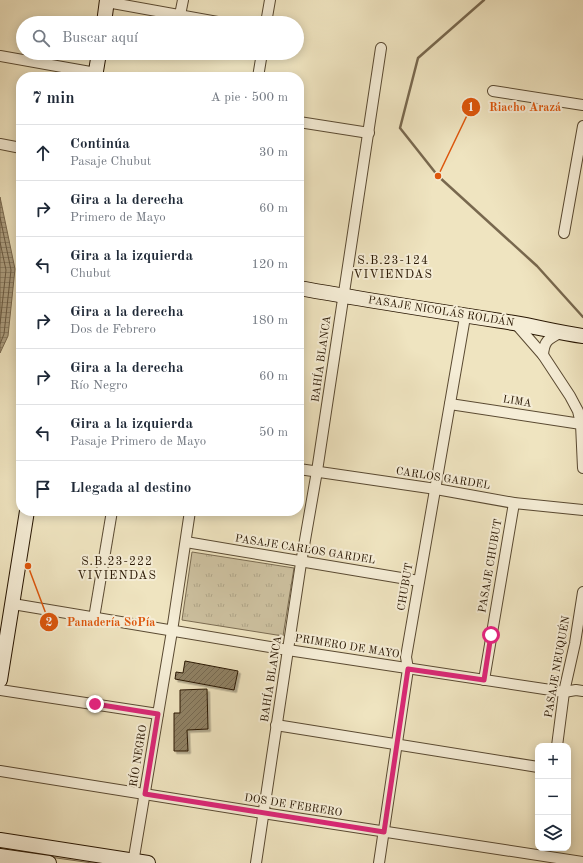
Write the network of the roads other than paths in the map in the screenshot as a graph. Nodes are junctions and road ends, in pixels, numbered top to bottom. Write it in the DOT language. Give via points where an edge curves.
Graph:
graph roads {
  1 [pos="183,0"];
  2 [pos="270,0"];
  3 [pos="107,1"];
  4 [pos="180,15"];
  5 [pos="105,16"];
  6 [pos="185,16"];
  7 [pos="267,16"];
  8 [pos="381,48"];
  9 [pos="0,56"];
  10 [pos="16,59"];
  11 [pos="20,60"];
  12 [pos="98,60"];
  13 [pos="261,60"];
  14 [pos="81,72"];
  15 [pos="96,72"];
  16 [pos="259,72"];
  17 [pos="493,91"];
  18 [pos="583,106"];
  19 [pos="304,123"];
  20 [pos="583,126"];
  21 [pos="369,133"];
  22 [pos="0,144"];
  23 [pos="16,147"];
  24 [pos="564,232"];
  25 [pos="304,289"];
  26 [pos="343,296"];
  27 [pos="465,316"];
  28 [pos="516,324"];
  29 [pos="560,333"];
  30 [pos="583,336"];
  31 [pos="543,354"];
  32 [pos="450,404"];
  33 [pos="581,424"];
  34 [pos="583,468"];
  35 [pos="304,470"];
  36 [pos="318,472"];
  37 [pos="436,489"];
  38 [pos="514,503"];
  39 [pos="583,510"];
  40 [pos="26,516"];
  41 [pos="111,516"];
  42 [pos="189,516"];
  43 [pos="186,542"];
  44 [pos="301,562"];
  45 [pos="419,581"];
  46 [pos="583,592"];
  47 [pos="13,604"];
  48 [pos="94,618"];
  49 [pos="172,631"];
  50 [pos="579,643"];
  51 [pos="288,650"];
  52 [pos="408,669"];
  53 [pos="0,680"];
  54 [pos="484,680"];
  55 [pos="0,690"];
  56 [pos="583,691"];
  57 [pos="564,692"];
  58 [pos="158,714"];
  59 [pos="276,725"];
  60 [pos="557,743"];
  61 [pos="396,745"];
  62 [pos="535,767"];
  63 [pos="0,772"];
  64 [pos="145,794"];
  65 [pos="263,813"];
  66 [pos="384,832"];
  67 [pos="0,840"];
  68 [pos="537,855"];
  69 [pos="0,856"];
  70 [pos="134,862"];
  71 [pos="583,862"];
  72 [pos="49,863"];
  73 [pos="148,863"];
  74 [pos="256,863"];
  75 [pos="379,863"];
  1 -- 4 [label="street"];
  2 -- 7 [label="street"];
  3 -- 4 [label="street"];
  3 -- 5 [label="street"];
  4 -- 6 [label="street"];
  8 -- 21 [label="street, BAHÍA BLANCA"];
  9 -- 10 [label="street"];
  11 -- 14 [label="street"];
  12 -- 15 [label="street"];
  13 -- 16 [label="street"];
  17 -- 18 [label="street"];
  19 -- 21 [label="street"];
  20 -- 24 [label="street"];
  21 -- 26 [label="street, BAHÍA BLANCA"];
  22 -- 23 [label="street"];
  25 -- 26 [label="street, PASAJE NICOLÁS ROLDÁN"];
  26 -- 27 [label="street, PASAJE NICOLÁS ROLDÁN"];
  26 -- 36 [label="street, BAHÍA BLANCA"];
  27 -- 28 [label="street, PASAJE NICOLÁS ROLDÁN"];
  27 -- 32 [label="street, CHUBUT"];
  28 -- 29 [label="street, PASAJE NICOLÁS ROLDÁN"];
  28 -- 31 [label="street"];
  29 -- 30 [label="street, PASAJE NICOLÁS ROLDÁN"];
  29 -- 31 [label="street" via="544,345"];
  31 -- 33 [label="street" via="570,396"];
  32 -- 33 [label="street, LIMA"];
  32 -- 37 [label="street, CHUBUT"];
  33 -- 34 [label="street"];
  35 -- 36 [label="street, CARLOS GARDEL"];
  36 -- 37 [label="street, CARLOS GARDEL"];
  36 -- 44 [label="street, BAHÍA BLANCA"];
  37 -- 38 [label="street, CARLOS GARDEL"];
  37 -- 45 [label="street, CHUBUT"];
  38 -- 39 [label="street, CARLOS GARDEL"];
  38 -- 54 [label="street, PASAJE CHUBUT"];
  40 -- 47 [label="street"];
  41 -- 48 [label="street"];
  42 -- 43 [label="street, RÍO NEGRO"];
  43 -- 44 [label="street, PASAJE CARLOS GARDEL"];
  43 -- 49 [label="street, RÍO NEGRO"];
  44 -- 45 [label="street, PASAJE CARLOS GARDEL"];
  44 -- 51 [label="street, BAHÍA BLANCA"];
  45 -- 52 [label="street, CHUBUT" via="406,657"];
  46 -- 50 [label="street, PASAJE NEUQUÉN"];
  47 -- 48 [label="street, PRIMERO DE MAYO"];
  47 -- 53 [label="street"];
  48 -- 49 [label="street, PRIMERO DE MAYO"];
  49 -- 51 [label="street, PRIMERO DE MAYO"];
  49 -- 58 [label="street, RÍO NEGRO"];
  50 -- 57 [label="street, PASAJE NEUQUÉN"];
  51 -- 52 [label="street, PRIMERO DE MAYO"];
  51 -- 59 [label="street, BAHÍA BLANCA"];
  52 -- 54 [label="street, PRIMERO DE MAYO"];
  52 -- 61 [label="street, CHUBUT"];
  54 -- 57 [label="street, PRIMERO DE MAYO"];
  55 -- 58 [label="street"];
  56 -- 57 [label="street, PRIMERO DE MAYO"];
  57 -- 60 [label="street, PASAJE NEUQUÉN"];
  58 -- 64 [label="street, RÍO NEGRO"];
  59 -- 61 [label="street"];
  59 -- 65 [label="street, BAHÍA BLANCA"];
  61 -- 62 [label="street"];
  61 -- 66 [label="street, CHUBUT"];
  63 -- 64 [label="street, DOS DE FEBRERO"];
  64 -- 65 [label="street, DOS DE FEBRERO"];
  64 -- 70 [label="street, RÍO NEGRO"];
  65 -- 66 [label="street, DOS DE FEBRERO"];
  65 -- 74 [label="street, BAHÍA BLANCA"];
  66 -- 68 [label="street, DOS DE FEBRERO"];
  66 -- 75 [label="street, CHUBUT"];
  67 -- 70 [label="street"];
  68 -- 71 [label="street, DOS DE FEBRERO"];
  69 -- 72 [label="street"];
  70 -- 73 [label="street"];
}
